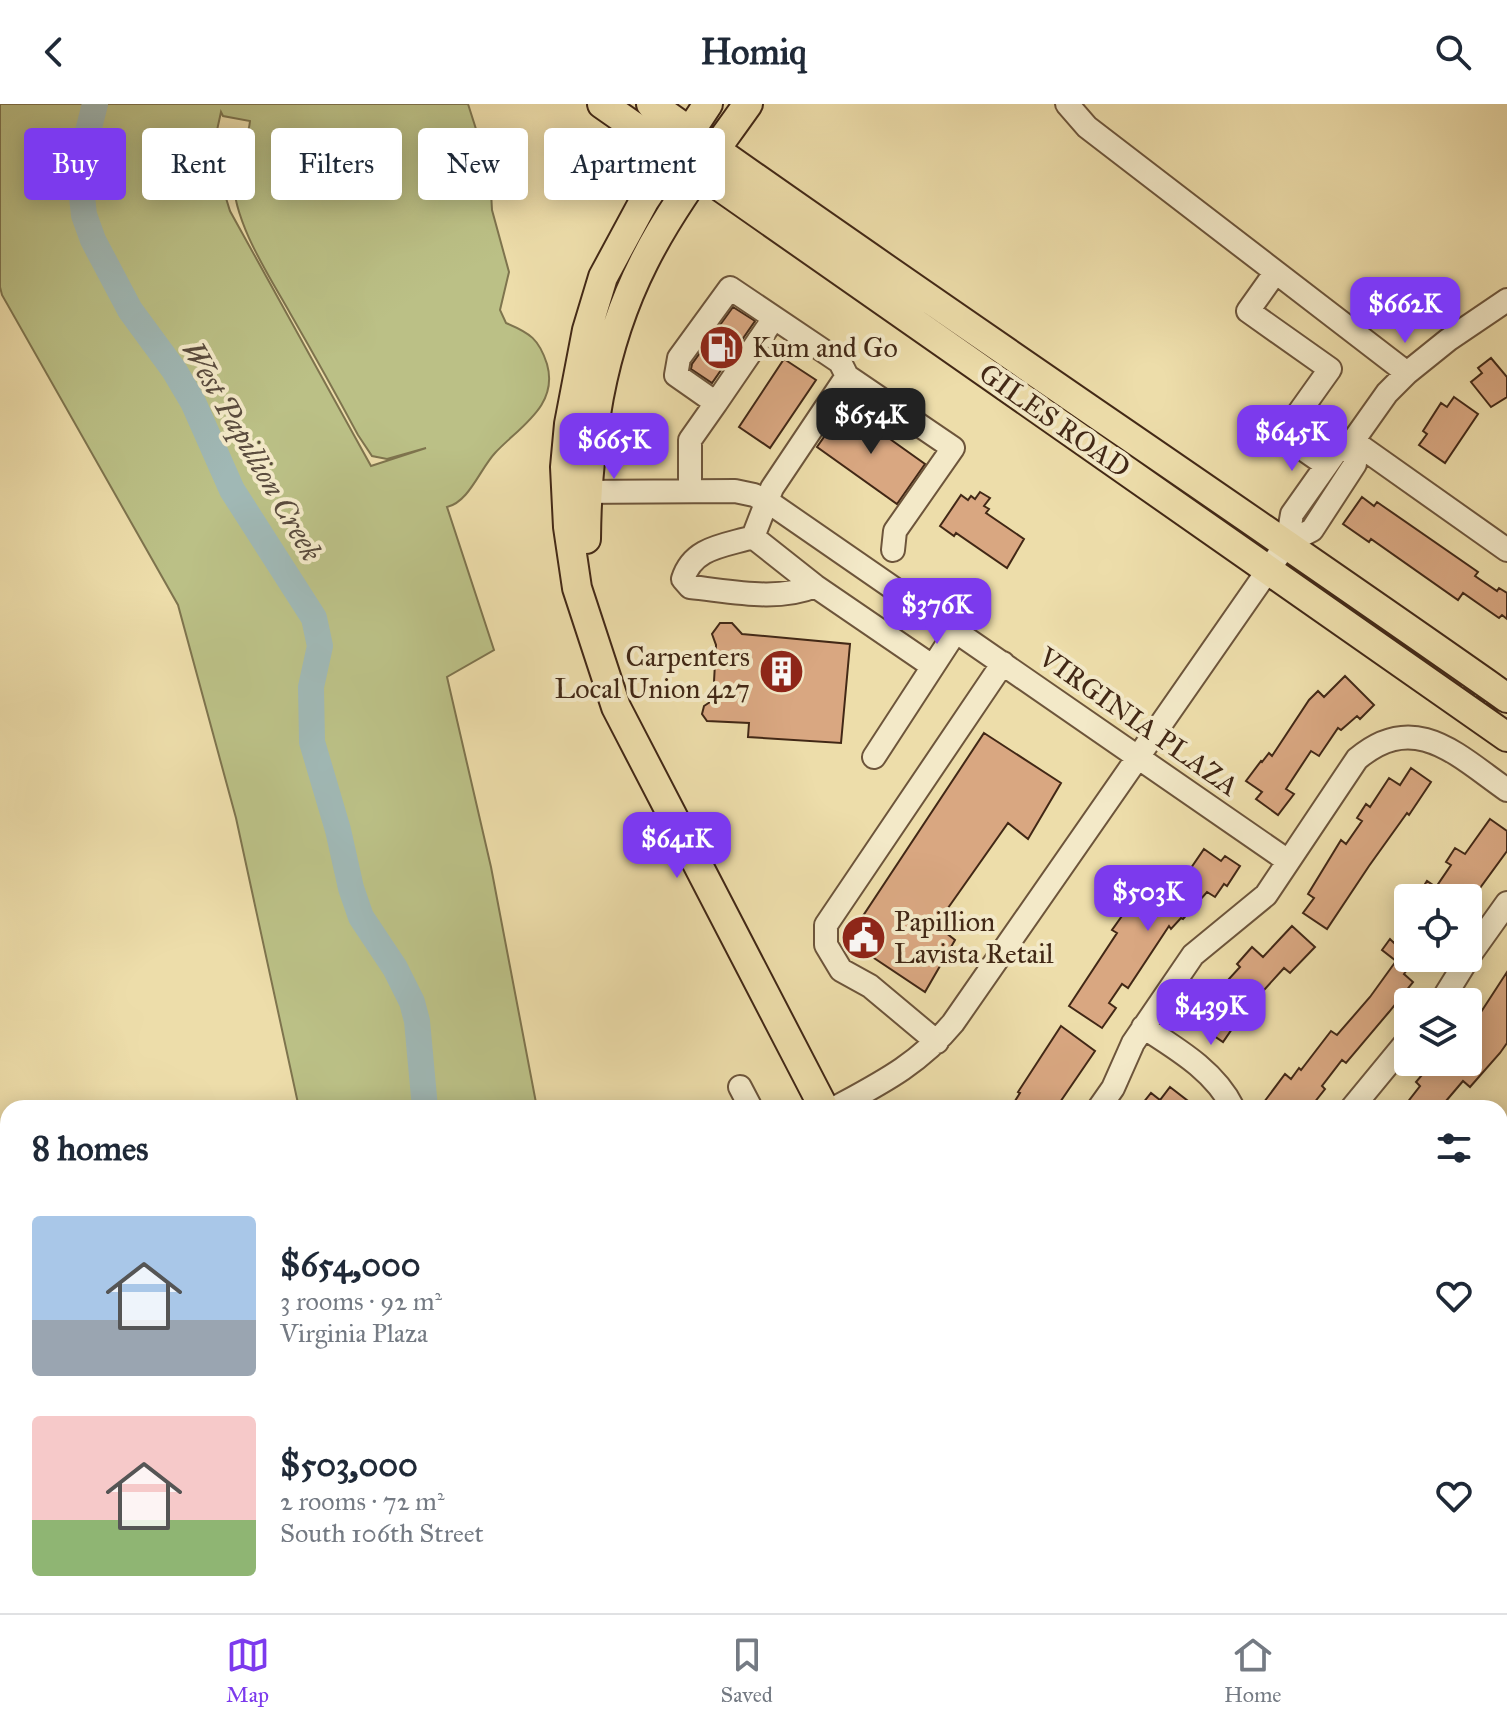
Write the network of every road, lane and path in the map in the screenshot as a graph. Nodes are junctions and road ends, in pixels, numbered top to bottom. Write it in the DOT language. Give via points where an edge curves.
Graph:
graph roads {
  1 [pos="602,104"];
  2 [pos="651,104"];
  3 [pos="708,104"];
  4 [pos="748,104"];
  5 [pos="1067,104"];
  6 [pos="652,128"];
  7 [pos="670,128"];
  8 [pos="691,128"];
  9 [pos="725,137"];
  10 [pos="725,172"];
  11 [pos="725,173"];
  12 [pos="646,200"];
  13 [pos="683,200"];
  14 [pos="1275,273"];
  15 [pos="1507,300"];
  16 [pos="774,318"];
  17 [pos="1407,373"];
  18 [pos="847,376"];
  19 [pos="716,403"];
  20 [pos="1353,441"];
  21 [pos="1326,465"];
  22 [pos="690,491"];
  23 [pos="577,492"];
  24 [pos="765,501"];
  25 [pos="753,537"];
  26 [pos="894,540"];
  27 [pos="1287,543"];
  28 [pos="1507,550"];
  29 [pos="1268,570"];
  30 [pos="815,586"];
  31 [pos="956,631"];
  32 [pos="1003,663"];
  33 [pos="932,666"];
  34 [pos="1507,698"];
  35 [pos="1507,737"];
  36 [pos="874,757"];
  37 [pos="1138,757"];
  38 [pos="1507,790"];
  39 [pos="1288,861"];
  40 [pos="1507,903"];
  41 [pos="1450,988"];
  42 [pos="1143,1027"];
  43 [pos="937,1042"];
  44 [pos="1394,1057"];
  45 [pos="740,1087"];
  46 [pos="747,1100"];
  47 [pos="820,1100"];
  48 [pos="850,1100"];
  49 [pos="1105,1100"];
  50 [pos="1229,1100"];
  51 [pos="1359,1100"];
  1 -- 6 [label="main road, GILES ROAD"];
  2 -- 7 [label="main road, GILES ROAD"];
  3 -- 8 [label="main road"];
  4 -- 9 [label="main road"];
  5 -- 14 [label="street" via="1087,127"];
  10 -- 27 [label="main road, GILES ROAD"];
  11 -- 29 [label="main road, GILES ROAD"];
  12 -- 23 [label="main road" via="603,277 591,317 565,467"];
  13 -- 23 [label="main road" via="644,260 615,331"];
  14 -- 17 [label="street"];
  14 -- 21 [label="street" via="1248,311 1330,369 1283,435"];
  15 -- 17 [label="street"];
  16 -- 18 [label="street" via="840,362"];
  16 -- 19 [label="street"];
  16 -- 19 [label="street" via="730,288 679,358 676,375"];
  17 -- 20 [label="street"];
  18 -- 24 [label="street"];
  18 -- 26 [label="street" via="953,448"];
  19 -- 22 [label="street" via="690,440"];
  20 -- 21 [label="street"];
  20 -- 27 [label="street" via="1355,464 1312,530"];
  20 -- 28 [label="street"];
  21 -- 27 [label="street" via="1292,514"];
  22 -- 23 [label="street, VIRGINIA PLAZA"];
  22 -- 24 [label="street, VIRGINIA PLAZA" via="735,491"];
  23 -- 47 [label="main road" via="568,527 577,588 616,707"];
  24 -- 25 [label="street"];
  24 -- 31 [label="street, VIRGINIA PLAZA"];
  25 -- 30 [label="street"];
  25 -- 30 [label="street" via="696,555 683,579 690,587 764,594 798,593"];
  27 -- 29 [label="street"];
  27 -- 34 [label="main road, GILES ROAD"];
  29 -- 35 [label="main road, GILES ROAD"];
  29 -- 37 [label="street"];
  30 -- 33 [label="street"];
  31 -- 32 [label="street, VIRGINIA PLAZA"];
  31 -- 33 [label="street"];
  32 -- 37 [label="street, VIRGINIA PLAZA"];
  32 -- 43 [label="street" via="826,925 826,945 841,970 870,986"];
  33 -- 36 [label="street"];
  37 -- 39 [label="street, VIRGINIA PLAZA"];
  37 -- 43 [label="street"];
  38 -- 39 [label="street" via="1432,741 1413,737 1374,744 1357,759"];
  39 -- 42 [label="street" via="1266,895 1193,955"];
  40 -- 41 [label="street"];
  42 -- 49 [label="street"];
  42 -- 50 [label="street" via="1202,1069"];
  43 -- 48 [label="street" via="901,1072"];
  44 -- 51 [label="street"];
  45 -- 46 [label="street"];
}
